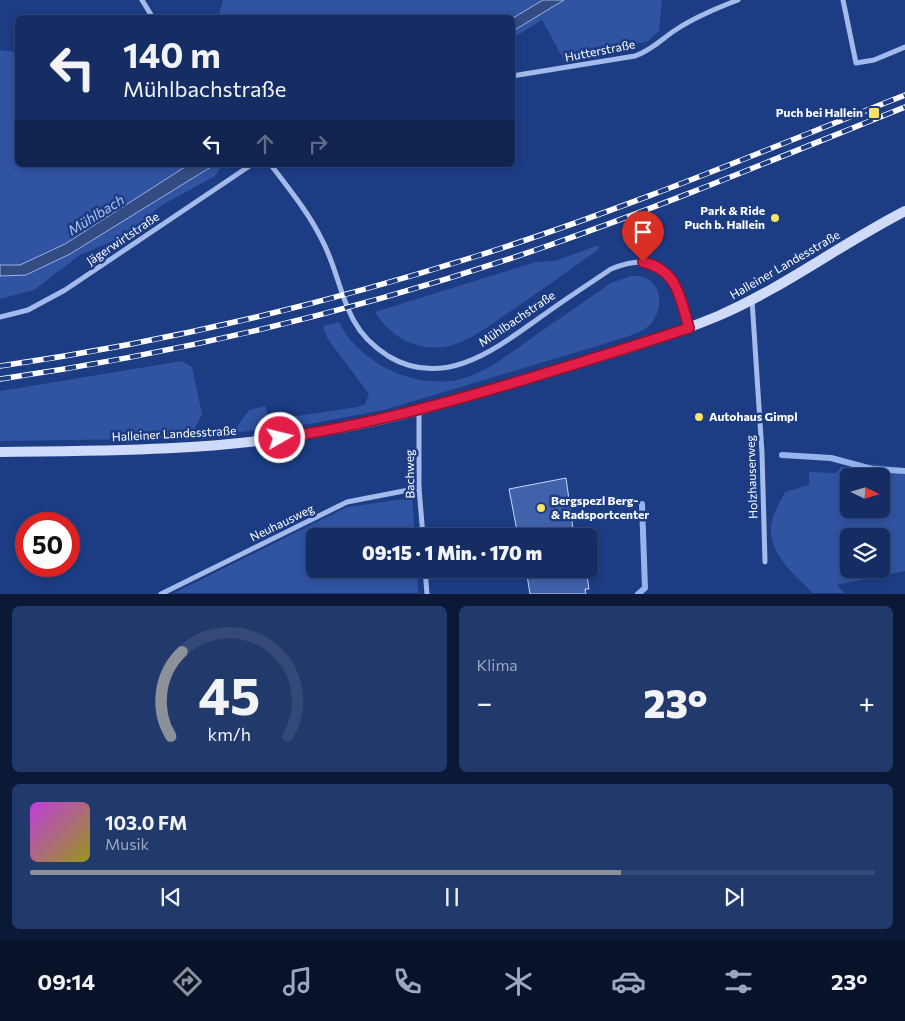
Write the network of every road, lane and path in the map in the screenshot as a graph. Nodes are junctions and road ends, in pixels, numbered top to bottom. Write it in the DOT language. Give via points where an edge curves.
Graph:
graph roads {
  1 [pos="142,0"];
  2 [pos="738,0"];
  3 [pos="843,0"];
  4 [pos="151,15"];
  5 [pos="905,46"];
  6 [pos="515,76"];
  7 [pos="248,167"];
  8 [pos="273,167"];
  9 [pos="905,211"];
  10 [pos="752,300"];
  11 [pos="0,317"];
  12 [pos="689,328"];
  13 [pos="418,411"];
  14 [pos="0,452"];
  15 [pos="419,488"];
  16 [pos="422,528"];
  17 [pos="765,562"];
  18 [pos="426,578"];
  19 [pos="160,594"];
  20 [pos="427,594"];
  1 -- 4 [label="street"];
  2 -- 6 [label="street, Hutterstraße" via="699,16 676,29 649,51 635,56"];
  3 -- 5 [label="street" via="856,63 874,60"];
  7 -- 11 [label="street, Jägerwirtstraße" via="65,290 28,310"];
  8 -- 12 [label="street, Mühlbachstraße" via="323,240 363,335 396,361 424,370 448,368 476,359 611,269 628,262 655,264 670,276 677,287"];
  9 -- 10 [label="main road, Halleiner Landesstraße"];
  10 -- 12 [label="main road, Halleiner Landesstraße"];
  10 -- 17 [label="street, Holzhauserweg"];
  12 -- 13 [label="main road, Halleiner Landesstraße"];
  13 -- 14 [label="main road, Halleiner Landesstraße" via="318,433 211,446"];
  13 -- 15 [label="street, Bachweg"];
  15 -- 16 [label="street, Bachweg"];
  15 -- 19 [label="street, Neuhausweg" via="347,502"];
  18 -- 20 [label="street"];
}
